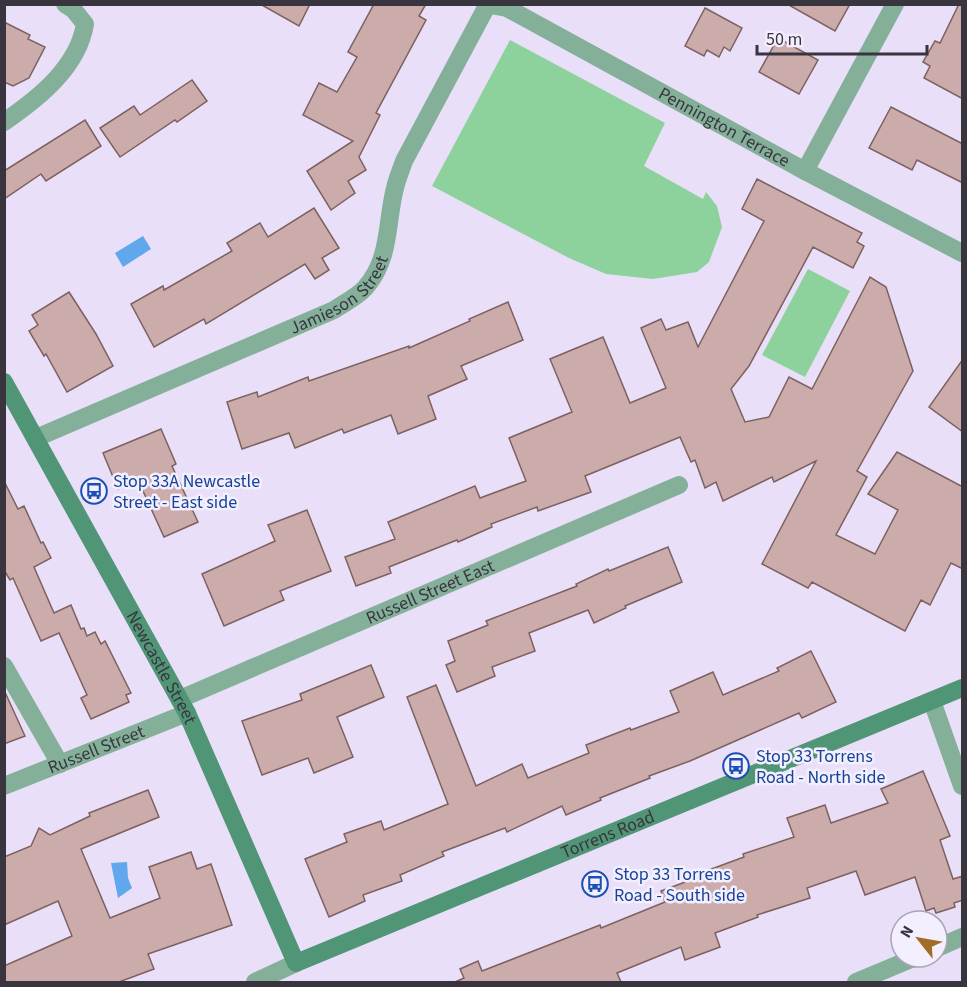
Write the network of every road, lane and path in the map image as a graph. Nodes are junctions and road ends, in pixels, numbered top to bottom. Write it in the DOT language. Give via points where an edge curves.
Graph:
graph roads {
  1 [pos="65,4"];
  2 [pos="895,4"];
  3 [pos="487,5"];
  4 [pos="4,122"];
  5 [pos="805,171"];
  6 [pos="963,253"];
  7 [pos="4,382"];
  8 [pos="36,438"];
  9 [pos="680,485"];
  10 [pos="4,666"];
  11 [pos="963,688"];
  12 [pos="932,701"];
  13 [pos="183,706"];
  14 [pos="60,764"];
  15 [pos="4,786"];
  16 [pos="963,786"];
  17 [pos="963,937"];
  18 [pos="949,943"];
  19 [pos="296,963"];
  20 [pos="889,968"];
  21 [pos="255,982"];
  22 [pos="856,982"];
  1 -- 4 [label="street" via="85,24 82,41 53,83"];
  2 -- 5 [label="street"];
  3 -- 5 [label="street, Pennington Terrace" via="507,8"];
  3 -- 8 [label="street, Jamieson Street" via="404,161 394,188 383,260 363,290 334,310"];
  5 -- 6 [label="street, Pennington Terrace"];
  7 -- 8 [label="street, Newcastle Street"];
  8 -- 13 [label="street, Newcastle Street"];
  9 -- 13 [label="street, Russell Street East"];
  10 -- 14 [label="street"];
  11 -- 12 [label="street, Torrens Road"];
  12 -- 16 [label="street"];
  12 -- 19 [label="street, Torrens Road"];
  13 -- 14 [label="street, Russell Street"];
  13 -- 19 [label="street, Newcastle Street"];
  14 -- 15 [label="street, Russell Street"];
  17 -- 18 [label="street"];
  19 -- 21 [label="street, Torrens Road"];
  20 -- 22 [label="street"];
}
